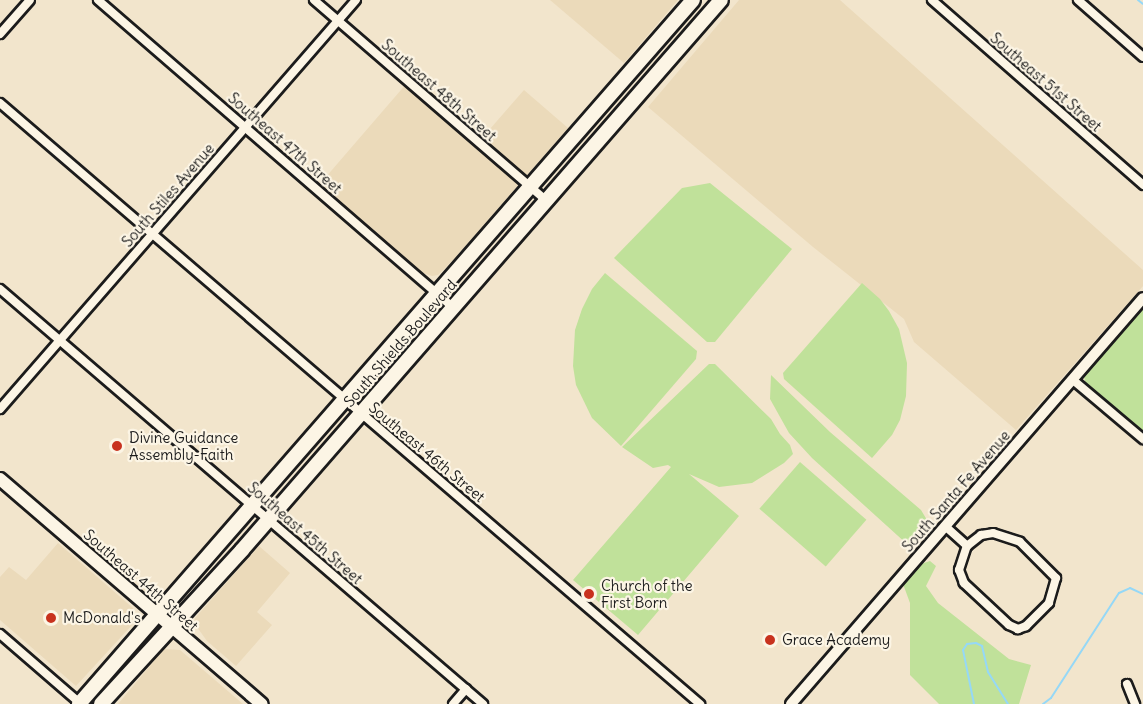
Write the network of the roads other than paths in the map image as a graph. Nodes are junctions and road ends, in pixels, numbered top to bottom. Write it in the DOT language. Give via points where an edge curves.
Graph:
graph roads {
  1 [pos="30,0"];
  2 [pos="98,0"];
  3 [pos="314,0"];
  4 [pos="356,0"];
  5 [pos="693,0"];
  6 [pos="721,0"];
  7 [pos="932,0"];
  8 [pos="1078,0"];
  9 [pos="338,21"];
  10 [pos="0,34"];
  11 [pos="1143,57"];
  12 [pos="0,103"];
  13 [pos="246,126"];
  14 [pos="1143,184"];
  15 [pos="530,187"];
  16 [pos="546,200"];
  17 [pos="152,233"];
  18 [pos="0,289"];
  19 [pos="438,294"];
  20 [pos="1143,298"];
  21 [pos="453,307"];
  22 [pos="60,341"];
  23 [pos="1073,380"];
  24 [pos="345,400"];
  25 [pos="0,409"];
  26 [pos="360,414"];
  27 [pos="1143,440"];
  28 [pos="0,479"];
  29 [pos="253,506"];
  30 [pos="268,519"];
  31 [pos="945,526"];
  32 [pos="967,546"];
  33 [pos="158,614"];
  34 [pos="171,626"];
  35 [pos="0,634"];
  36 [pos="1127,684"];
  37 [pos="466,689"];
  38 [pos="80,704"];
  39 [pos="101,704"];
  40 [pos="262,704"];
  41 [pos="453,704"];
  42 [pos="483,704"];
  43 [pos="700,704"];
  44 [pos="791,704"];
  45 [pos="1135,704"];
  1 -- 10 [label="street"];
  2 -- 13 [label="street, Southeast 47th Street"];
  3 -- 9 [label="street, Southeast 48th Street"];
  4 -- 9 [label="street, South Stiles Avenue"];
  5 -- 15 [label="main road, South Shields Boulevard"];
  6 -- 16 [label="main road, South Shields Boulevard"];
  7 -- 14 [label="street, Southeast 51st Street"];
  8 -- 11 [label="street"];
  9 -- 13 [label="street, South Stiles Avenue"];
  9 -- 15 [label="street, Southeast 48th Street"];
  12 -- 17 [label="street, Southeast 46th Street"];
  13 -- 17 [label="street, South Stiles Avenue"];
  13 -- 19 [label="street, Southeast 47th Street"];
  15 -- 16 [label="street, Southeast 48th Street"];
  15 -- 19 [label="main road, South Shields Boulevard"];
  16 -- 21 [label="main road, South Shields Boulevard"];
  17 -- 22 [label="street, South Stiles Avenue"];
  17 -- 24 [label="street, Southeast 46th Street"];
  18 -- 22 [label="street, Southeast 45th Street"];
  19 -- 21 [label="street, Southeast 47th Street"];
  19 -- 24 [label="main road, South Shields Boulevard"];
  20 -- 23 [label="street, South Santa Fe Avenue"];
  21 -- 26 [label="main road, South Shields Boulevard"];
  22 -- 25 [label="street, South Stiles Avenue"];
  22 -- 29 [label="street, Southeast 45th Street"];
  23 -- 27 [label="street"];
  23 -- 31 [label="street, South Santa Fe Avenue"];
  24 -- 26 [label="street, Southeast 46th Street"];
  24 -- 29 [label="main road, South Shields Boulevard"];
  26 -- 30 [label="main road, South Shields Boulevard"];
  26 -- 43 [label="street, Southeast 46th Street"];
  28 -- 33 [label="main road, Southeast 44th Street"];
  29 -- 30 [label="street, Southeast 45th Street"];
  29 -- 33 [label="main road, South Shields Boulevard"];
  30 -- 34 [label="main road, South Shields Boulevard"];
  30 -- 37 [label="street, Southeast 45th Street"];
  31 -- 32 [label="street"];
  31 -- 44 [label="street, South Santa Fe Avenue"];
  32 -- 32 [label="street" via="958,570 964,583 1018,629 1049,603 1056,579 1020,542 993,533 981,535"];
  33 -- 34 [label="main road, Southeast 44th Street"];
  33 -- 38 [label="main road, South Shields Boulevard"];
  34 -- 39 [label="main road, South Shields Boulevard"];
  34 -- 40 [label="main road, Southeast 44th Street"];
  35 -- 38 [label="street"];
  36 -- 45 [label="street"];
  37 -- 41 [label="street"];
  37 -- 42 [label="street, Southeast 45th Street"];
}
